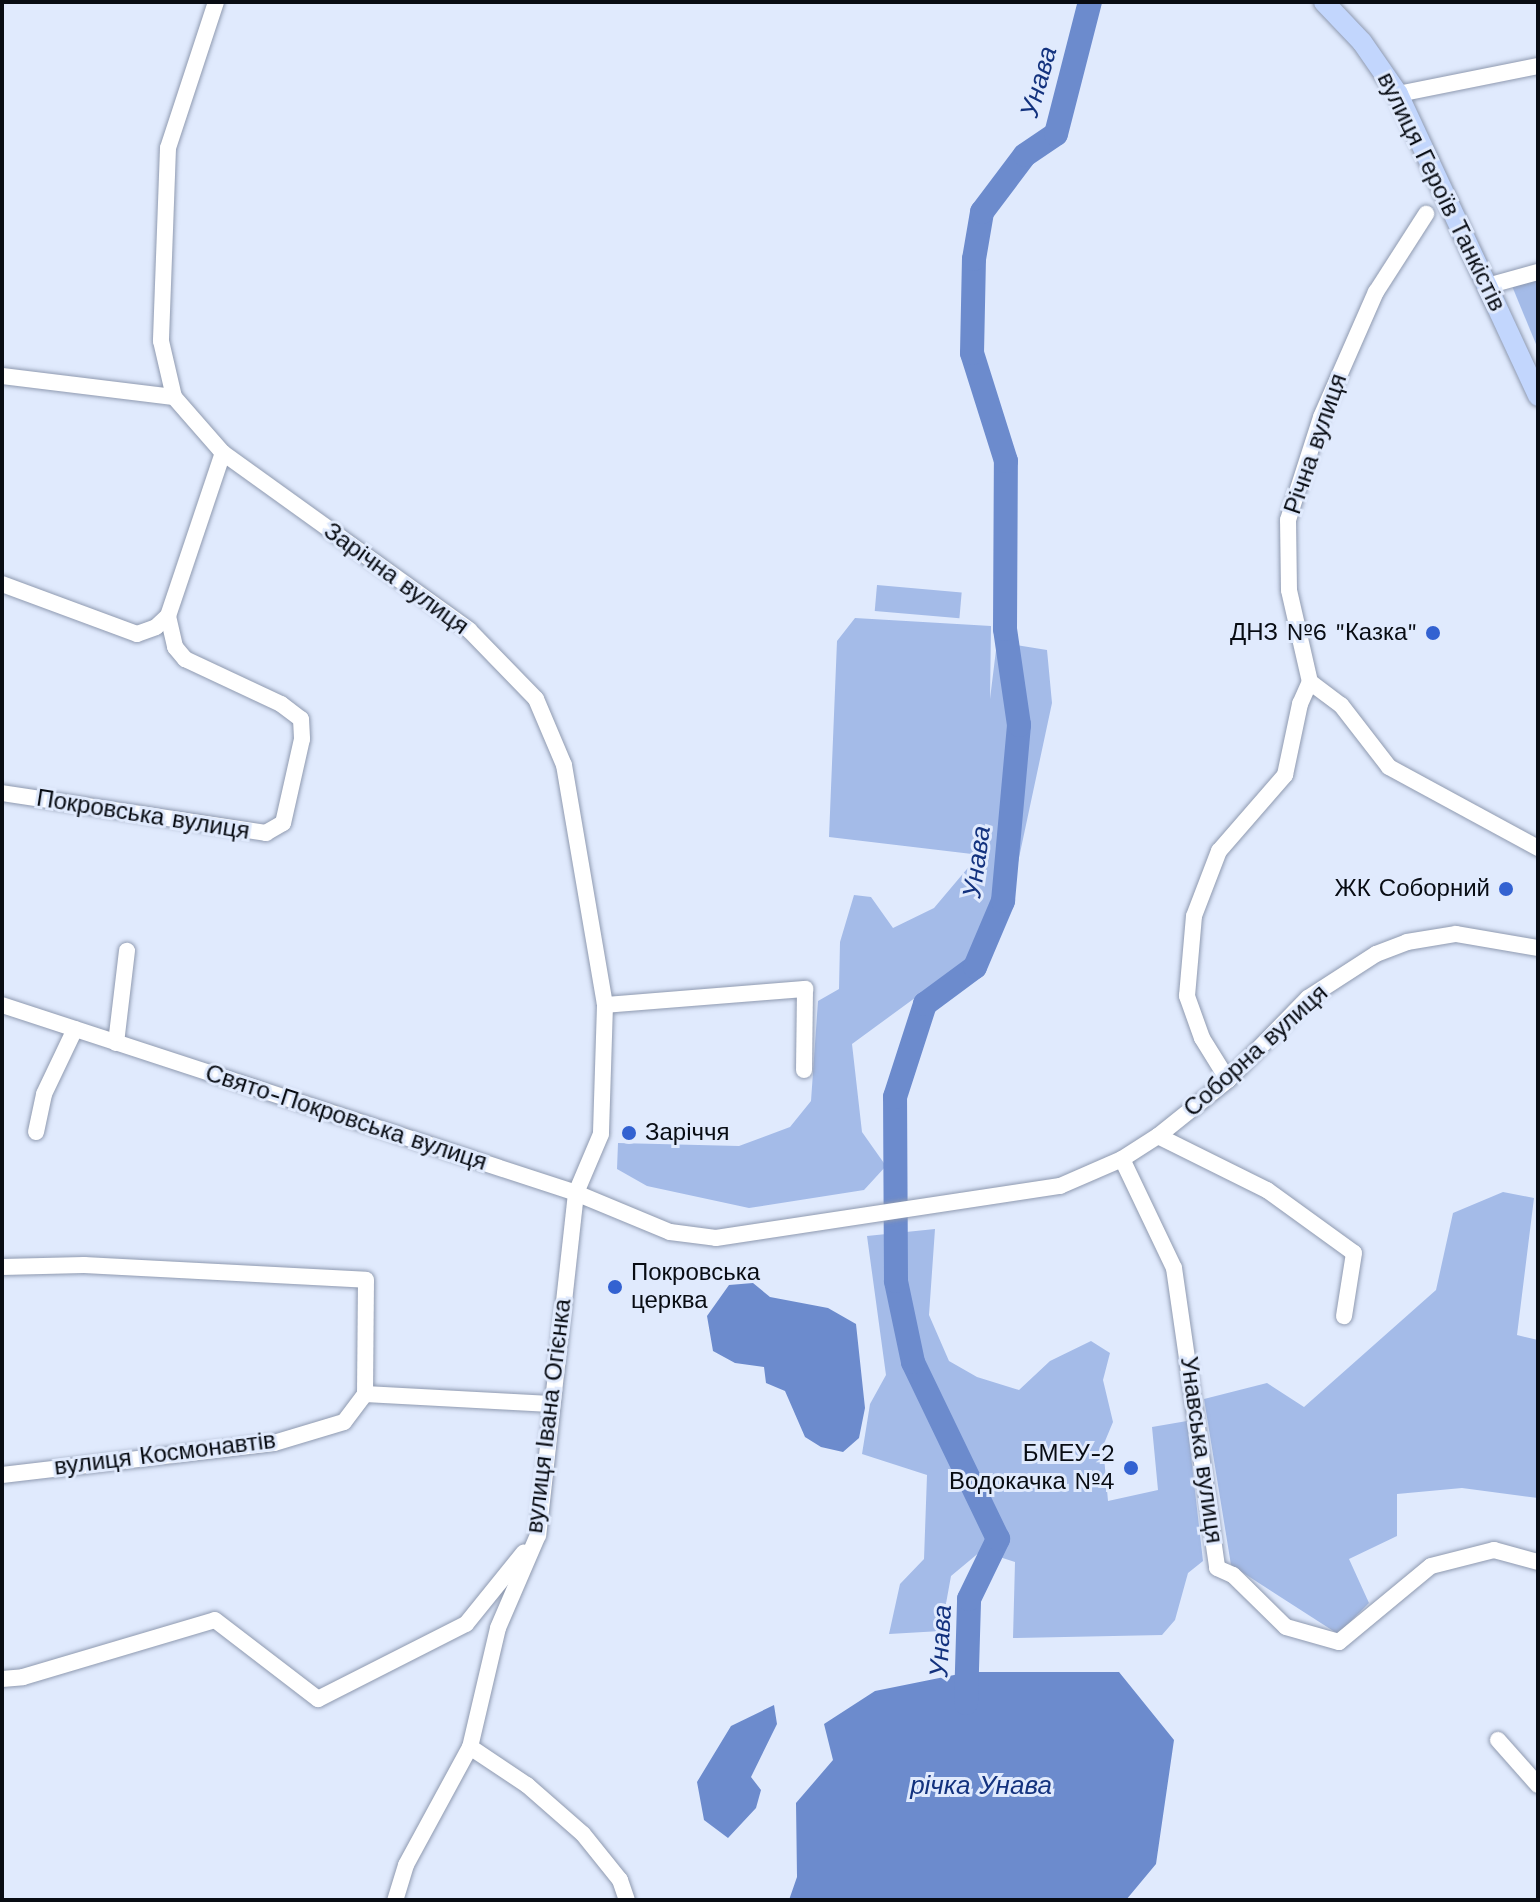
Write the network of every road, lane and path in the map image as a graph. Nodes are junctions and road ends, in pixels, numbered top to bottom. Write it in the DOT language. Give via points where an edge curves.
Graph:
graph roads {
  1 [pos="216,2"];
  2 [pos="1324,2"];
  3 [pos="1538,66"];
  4 [pos="1398,94"];
  5 [pos="1426,214"];
  6 [pos="1538,272"];
  7 [pos="1487,286"];
  8 [pos="2,376"];
  9 [pos="1538,396"];
  10 [pos="174,397"];
  11 [pos="223,453"];
  12 [pos="2,584"];
  13 [pos="168,616"];
  14 [pos="1310,682"];
  15 [pos="2,793"];
  16 [pos="1538,848"];
  17 [pos="1538,948"];
  18 [pos="127,951"];
  19 [pos="2,1005"];
  20 [pos="605,1005"];
  21 [pos="75,1029"];
  22 [pos="116,1043"];
  23 [pos="804,1070"];
  24 [pos="1228,1080"];
  25 [pos="36,1132"];
  26 [pos="1158,1136"];
  27 [pos="1122,1159"];
  28 [pos="576,1193"];
  29 [pos="2,1267"];
  30 [pos="1344,1316"];
  31 [pos="365,1394"];
  32 [pos="551,1404"];
  33 [pos="2,1475"];
  34 [pos="538,1535"];
  35 [pos="1538,1562"];
  36 [pos="2,1679"];
  37 [pos="1498,1740"];
  38 [pos="470,1747"];
  39 [pos="1538,1785"];
  40 [pos="395,1900"];
  41 [pos="627,1900"];
  1 -- 10 [label="street, Зарічна вулиця" via="168,148 161,341"];
  2 -- 4 [label="main road, вулиця Героїв Танкістів" via="1362,42"];
  3 -- 4 [label="street"];
  4 -- 7 [label="main road, вулиця Героїв Танкістів"];
  5 -- 14 [label="street, Річна вулиця" via="1376,292 1321,417 1288,520 1289,590"];
  6 -- 7 [label="street"];
  7 -- 9 [label="main road, вулиця Героїв Танкістів"];
  8 -- 10 [label="street"];
  10 -- 11 [label="street, Зарічна вулиця"];
  11 -- 13 [label="street"];
  11 -- 20 [label="street, Зарічна вулиця" via="469,630 536,699 564,765"];
  12 -- 13 [label="street" via="137,634"];
  13 -- 15 [label="street, Покровська вулиця" via="169,634 185,659 281,704 301,719 302,739 283,823 266,833"];
  14 -- 16 [label="street" via="1341,705 1389,767"];
  14 -- 24 [label="street" via="1285,775 1219,851 1194,916 1187,996 1202,1038"];
  17 -- 24 [label="street, Соборна вулиця" via="1456,934 1407,942 1376,954 1308,998"];
  18 -- 22 [label="street"];
  19 -- 21 [label="street, Свято-Покровська вулиця"];
  20 -- 23 [label="street" via="805,989"];
  20 -- 28 [label="street, Зарічна вулиця" via="601,1134"];
  21 -- 22 [label="street, Свято-Покровська вулиця"];
  21 -- 25 [label="street" via="44,1094"];
  22 -- 28 [label="street, Свято-Покровська вулиця"];
  24 -- 26 [label="street, Соборна вулиця"];
  26 -- 27 [label="street, Соборна вулиця"];
  26 -- 30 [label="street, Соборна вулиця" via="1267,1190 1354,1253"];
  27 -- 28 [label="street, Соборна вулиця" via="1060,1186 716,1238 670,1232"];
  27 -- 35 [label="street, Унавська вулиця" via="1174,1268 1217,1568 1233,1575 1286,1627 1339,1642 1431,1566 1494,1550"];
  28 -- 32 [label="street, вулиця Івана Огієнка"];
  29 -- 31 [label="street" via="84,1265 366,1280"];
  31 -- 32 [label="street"];
  31 -- 33 [label="street, вулиця Космонавтів" via="344,1422 274,1443"];
  32 -- 34 [label="street, вулиця Івана Огієнка"];
  34 -- 36 [label="street" via="466,1624 318,1699 215,1620"];
  34 -- 38 [label="street, вулиця Івана Огієнка" via="498,1628"];
  37 -- 39 [label="street"];
  38 -- 40 [label="street, вулиця Івана Огієнка" via="406,1865"];
  38 -- 41 [label="street" via="527,1785 583,1834 620,1880"];
}
